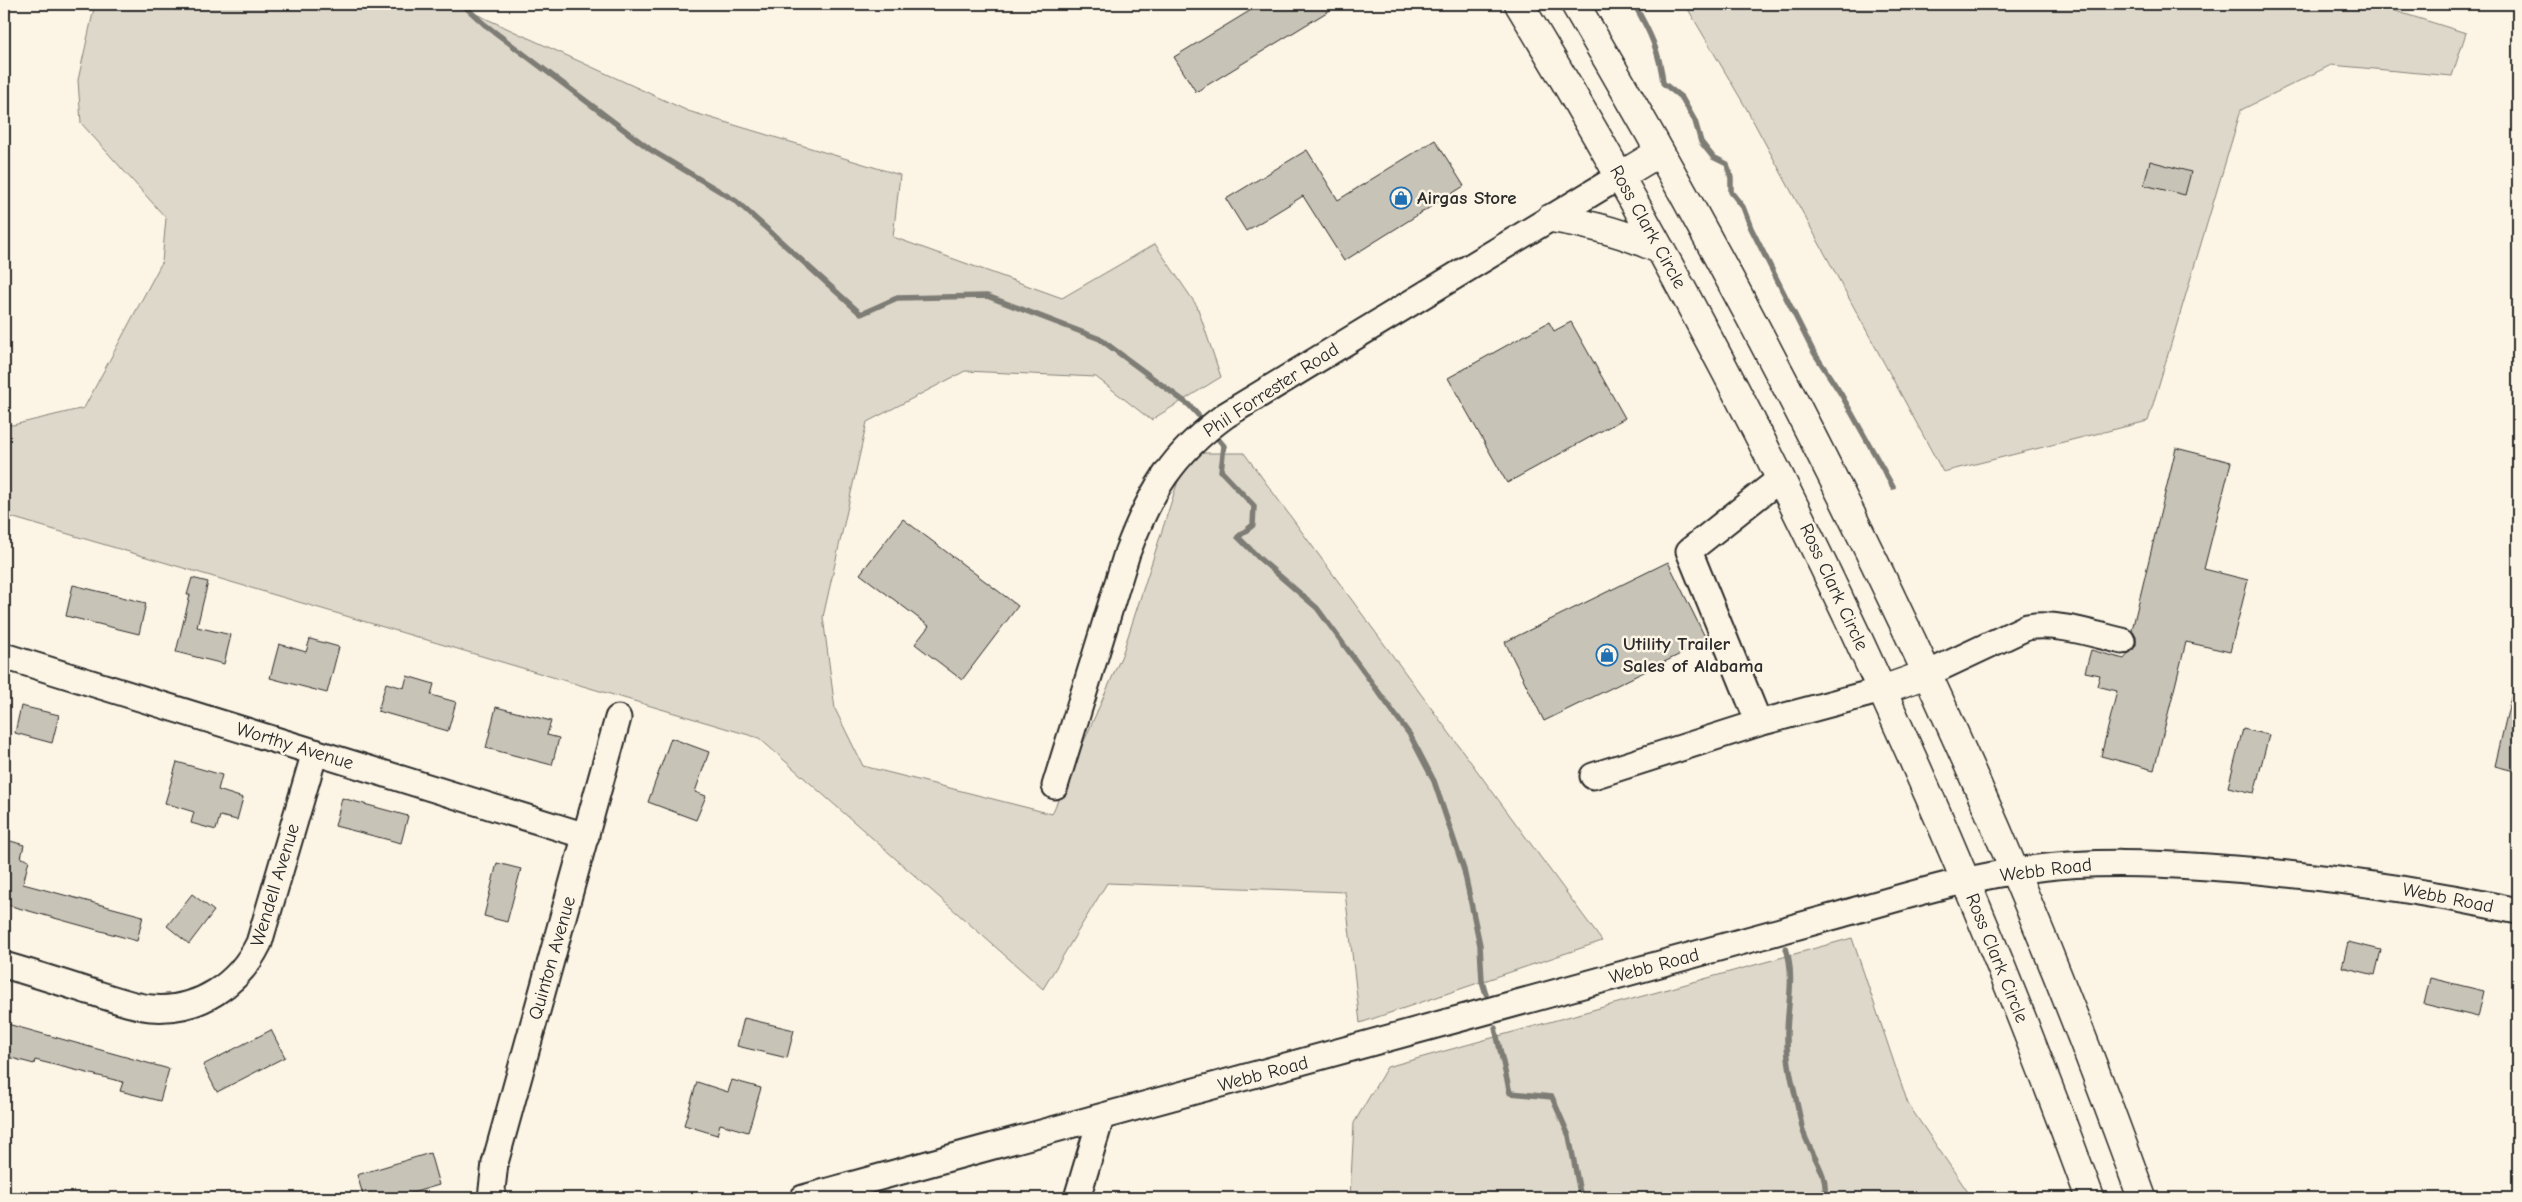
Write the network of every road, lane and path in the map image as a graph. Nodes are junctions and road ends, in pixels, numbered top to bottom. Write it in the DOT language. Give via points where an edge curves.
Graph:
graph roads {
  1 [pos="1519,4"];
  2 [pos="1575,4"];
  3 [pos="1660,152"];
  4 [pos="1620,176"];
  5 [pos="1551,218"];
  6 [pos="1661,250"];
  7 [pos="1781,478"];
  8 [pos="2122,641"];
  9 [pos="4,656"];
  10 [pos="1927,674"];
  11 [pos="1882,690"];
  12 [pos="618,718"];
  13 [pos="1759,723"];
  14 [pos="315,752"];
  15 [pos="1593,776"];
  16 [pos="1055,786"];
  17 [pos="586,836"];
  18 [pos="2014,872"];
  19 [pos="1966,880"];
  20 [pos="2518,911"];
  21 [pos="4,964"];
  22 [pos="1101,1118"];
  23 [pos="491,1198"];
  24 [pos="803,1198"];
  25 [pos="1076,1198"];
  26 [pos="2090,1198"];
  27 [pos="2142,1198"];
  1 -- 4 [label="highway, Ross Clark Circle"];
  2 -- 3 [label="highway"];
  3 -- 4 [label="highway"];
  3 -- 10 [label="highway" via="1784,382"];
  4 -- 5 [label="street, Phil Forrester Road"];
  4 -- 6 [label="highway, Ross Clark Circle"];
  5 -- 6 [label="highway" via="1612,230"];
  5 -- 16 [label="street, Phil Forrester Road" via="1226,415 1182,452 1158,484 1126,553"];
  6 -- 7 [label="highway, Ross Clark Circle"];
  7 -- 11 [label="highway, Ross Clark Circle"];
  7 -- 13 [label="street" via="1689,551"];
  8 -- 10 [label="street" via="2054,627 2027,627"];
  9 -- 14 [label="street, Worthy Avenue"];
  10 -- 11 [label="highway"];
  10 -- 18 [label="highway"];
  11 -- 13 [label="street"];
  11 -- 19 [label="highway, Ross Clark Circle"];
  12 -- 17 [label="street, Quinton Avenue"];
  13 -- 15 [label="street"];
  14 -- 17 [label="street, Worthy Avenue"];
  14 -- 21 [label="street, Wendell Avenue" via="259,943 244,968 222,989 188,1005 150,1008"];
  17 -- 23 [label="street, Quinton Avenue" via="495,1163"];
  18 -- 19 [label="street, Webb Road"];
  18 -- 20 [label="street, Webb Road" via="2098,863 2249,870 2378,885"];
  18 -- 27 [label="highway"];
  19 -- 22 [label="street, Webb Road"];
  19 -- 26 [label="highway, Ross Clark Circle"];
  22 -- 24 [label="street, Webb Road"];
  22 -- 25 [label="street"];
}
